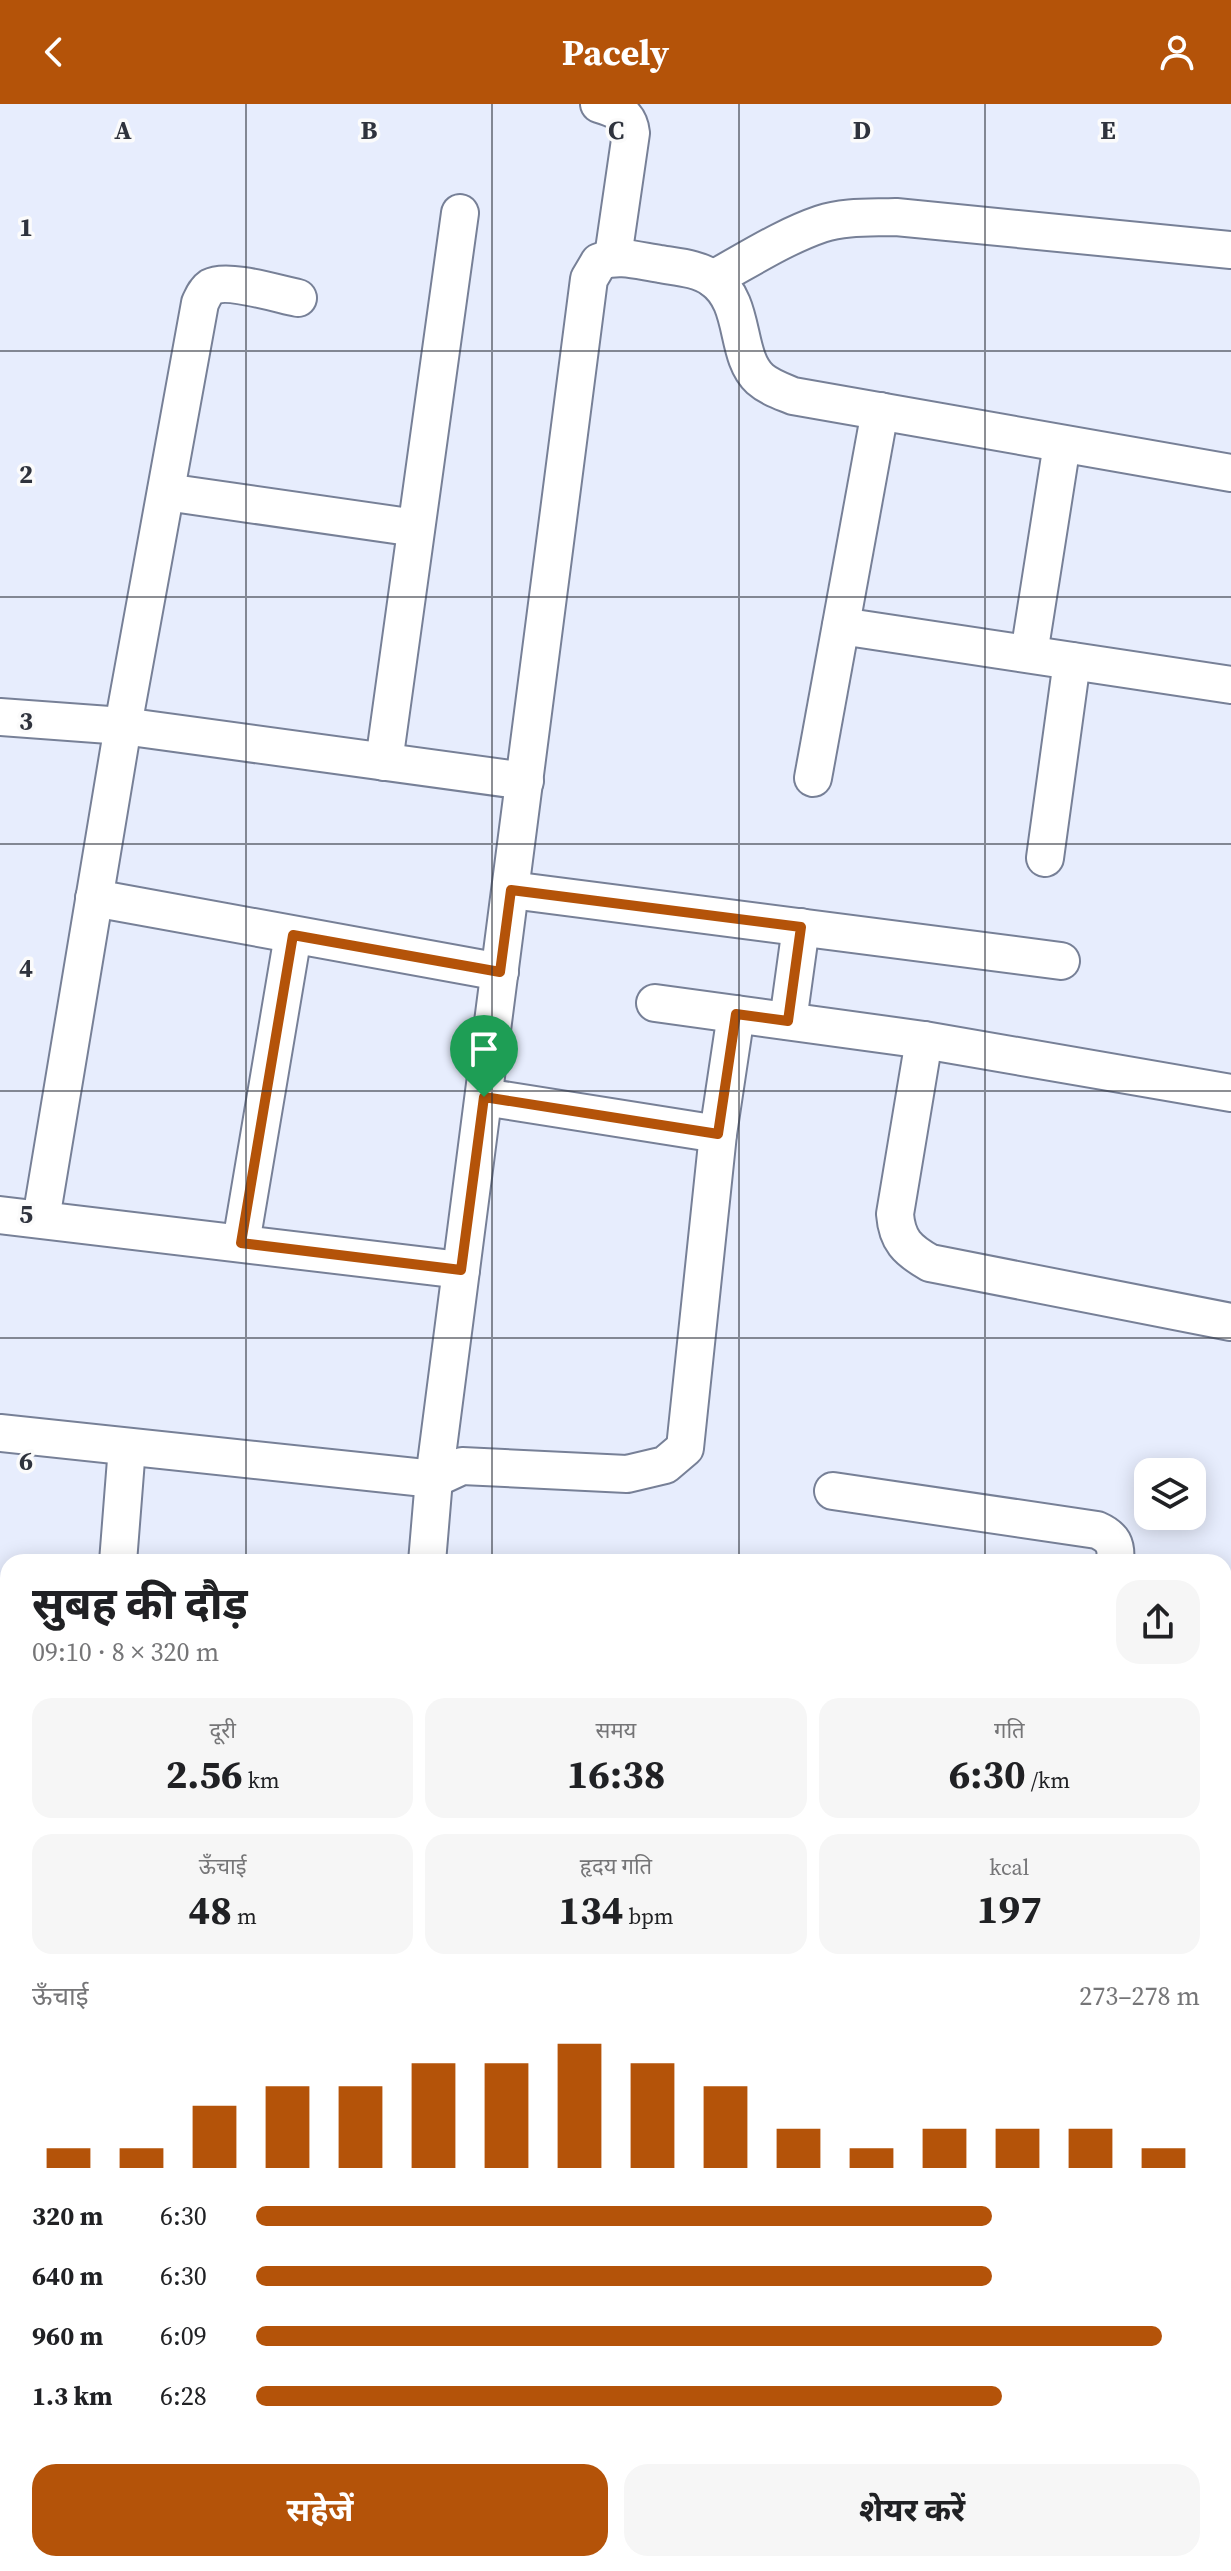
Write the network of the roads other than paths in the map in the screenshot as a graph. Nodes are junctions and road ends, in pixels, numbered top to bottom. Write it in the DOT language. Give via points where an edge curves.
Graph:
graph roads {
  1 [pos="599,104"];
  2 [pos="460,213"];
  3 [pos="1231,250"];
  4 [pos="613,257"];
  5 [pos="713,279"];
  6 [pos="298,298"];
  7 [pos="880,411"];
  8 [pos="1062,444"];
  9 [pos="1231,473"];
  10 [pos="166,492"];
  11 [pos="416,528"];
  12 [pos="841,626"];
  13 [pos="1029,654"];
  14 [pos="1072,661"];
  15 [pos="1231,685"];
  16 [pos="0,717"];
  17 [pos="123,726"];
  18 [pos="384,762"];
  19 [pos="813,778"];
  20 [pos="525,781"];
  21 [pos="1045,858"];
  22 [pos="511,890"];
  23 [pos="94,898"];
  24 [pos="801,927"];
  25 [pos="293,935"];
  26 [pos="1061,961"];
  27 [pos="500,972"];
  28 [pos="655,1003"];
  29 [pos="736,1014"];
  30 [pos="788,1021"];
  31 [pos="924,1040"];
  32 [pos="1231,1093"];
  33 [pos="484,1097"];
  34 [pos="718,1134"];
  35 [pos="0,1215"];
  36 [pos="41,1219"];
  37 [pos="241,1243"];
  38 [pos="461,1270"];
  39 [pos="1231,1322"];
  40 [pos="0,1433"];
  41 [pos="127,1447"];
  42 [pos="434,1479"];
  43 [pos="833,1491"];
  44 [pos="119,1554"];
  45 [pos="428,1554"];
  46 [pos="1115,1554"];
  1 -- 4 [label="street" via="630,122"];
  2 -- 11 [label="street"];
  3 -- 5 [label="street" via="896,217 850,218 800,233"];
  4 -- 5 [label="street" via="694,270"];
  4 -- 20 [label="street" via="599,262 589,279"];
  5 -- 7 [label="street" via="735,311 758,377 793,396"];
  6 -- 10 [label="street" via="231,284 206,290"];
  7 -- 8 [label="street"];
  7 -- 12 [label="street"];
  8 -- 9 [label="street"];
  8 -- 13 [label="street"];
  10 -- 11 [label="street"];
  10 -- 17 [label="street"];
  11 -- 18 [label="street"];
  12 -- 13 [label="street"];
  12 -- 19 [label="street"];
  13 -- 14 [label="street"];
  14 -- 15 [label="street"];
  14 -- 21 [label="street"];
  16 -- 17 [label="street"];
  17 -- 18 [label="street"];
  17 -- 23 [label="street"];
  18 -- 20 [label="street"];
  20 -- 22 [label="street"];
  22 -- 24 [label="street"];
  22 -- 27 [label="street"];
  23 -- 25 [label="street"];
  23 -- 36 [label="street"];
  24 -- 26 [label="street"];
  24 -- 30 [label="street"];
  25 -- 27 [label="street"];
  25 -- 37 [label="street"];
  27 -- 33 [label="street"];
  28 -- 29 [label="street"];
  29 -- 30 [label="street"];
  29 -- 34 [label="street"];
  30 -- 31 [label="street"];
  31 -- 32 [label="street"];
  31 -- 39 [label="street" via="895,1214 896,1233 909,1251 930,1263"];
  33 -- 34 [label="street"];
  33 -- 38 [label="street"];
  34 -- 42 [label="street" via="685,1448 665,1465 627,1474 462,1466"];
  35 -- 36 [label="street"];
  36 -- 37 [label="street"];
  37 -- 38 [label="street"];
  38 -- 42 [label="street"];
  40 -- 41 [label="street"];
  41 -- 42 [label="street"];
  41 -- 44 [label="street"];
  42 -- 45 [label="street"];
  43 -- 46 [label="street" via="1097,1530 1109,1535"];
}
